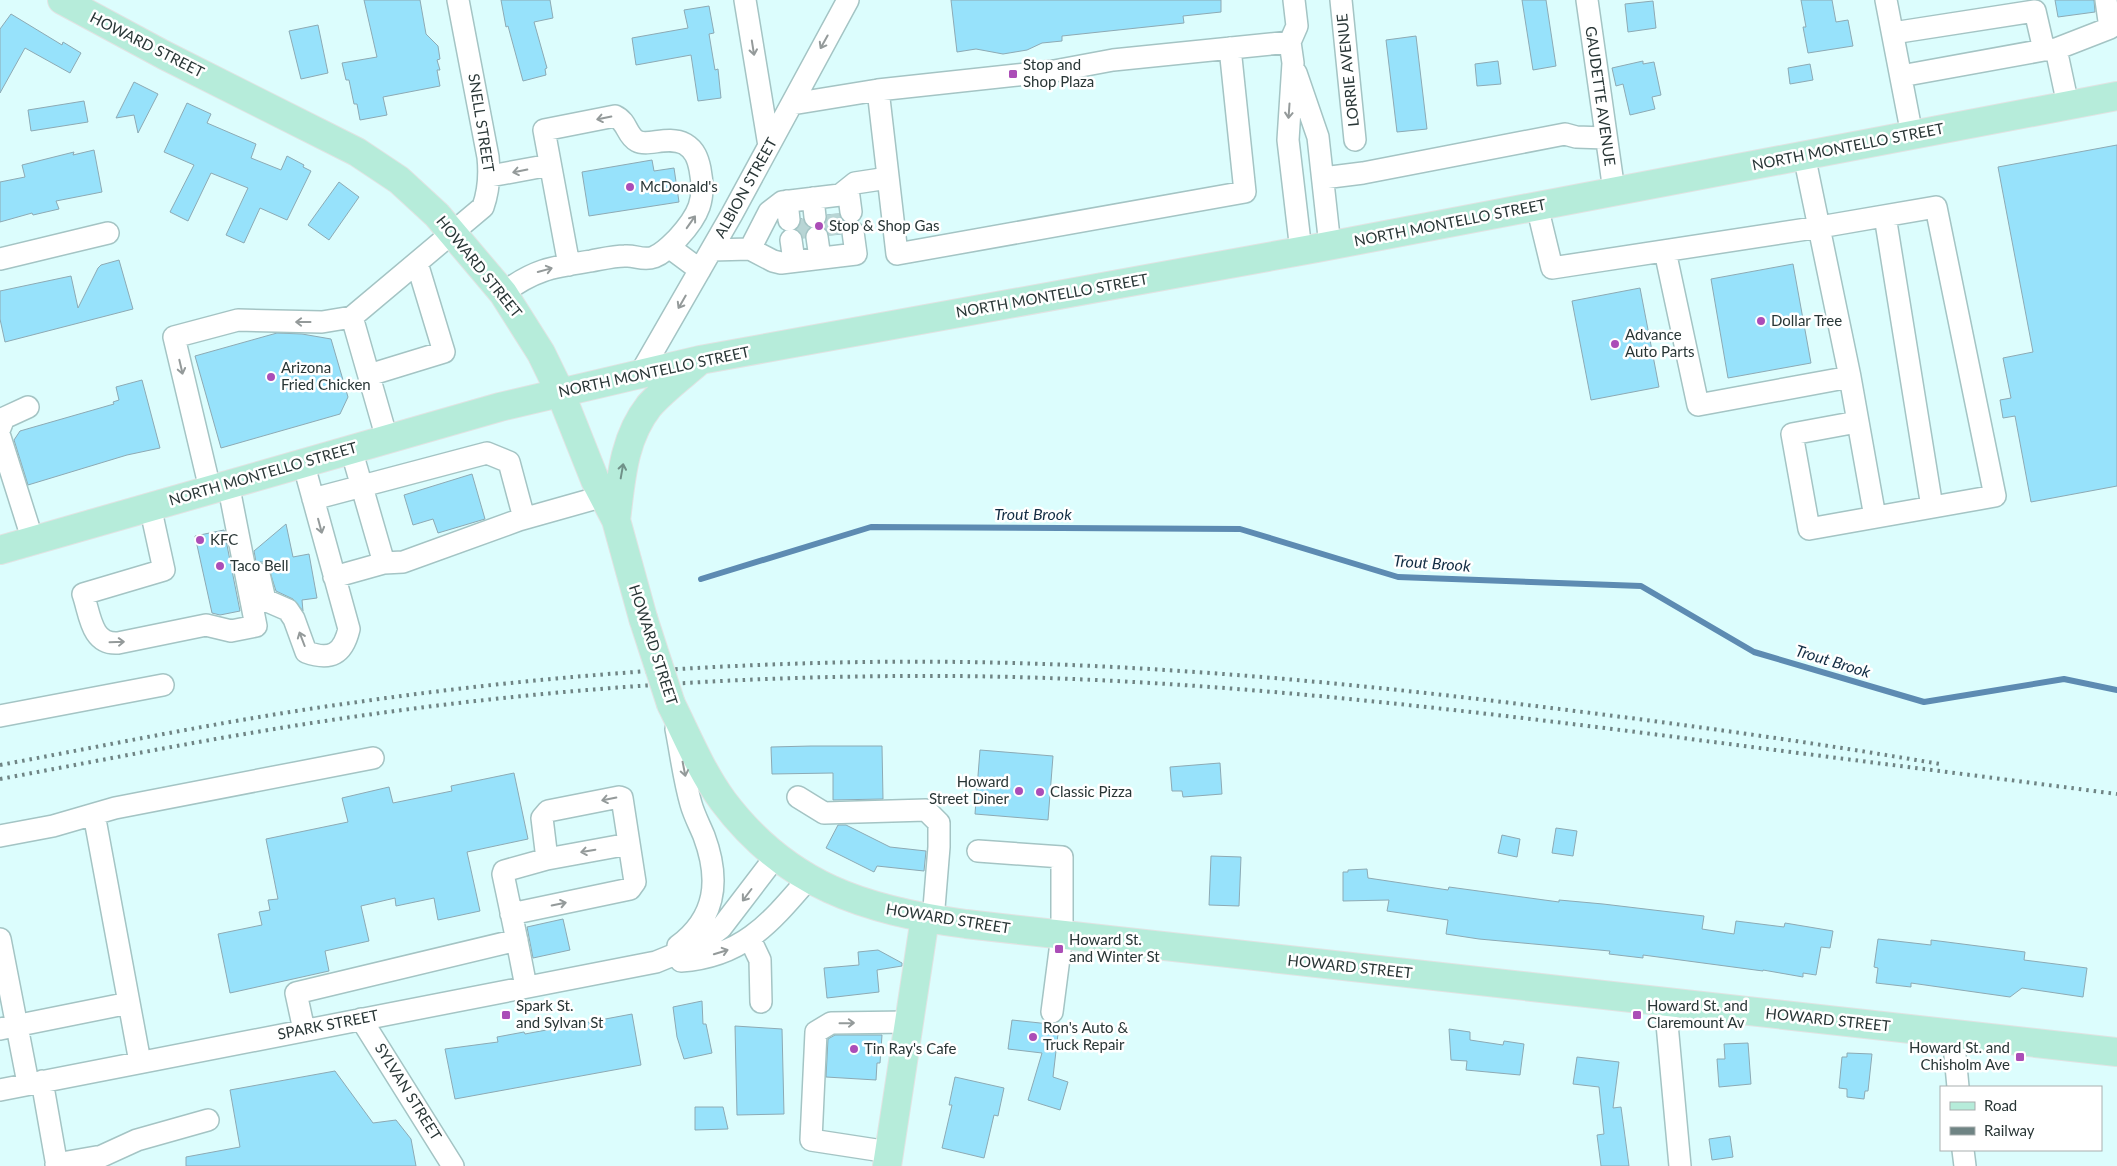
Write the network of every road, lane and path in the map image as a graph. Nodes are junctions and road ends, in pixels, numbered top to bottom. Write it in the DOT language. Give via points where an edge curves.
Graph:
graph roads {
  1 [pos="62,0"];
  2 [pos="458,0"];
  3 [pos="745,0"];
  4 [pos="848,0"];
  5 [pos="1294,0"];
  6 [pos="1340,0"];
  7 [pos="1587,0"];
  8 [pos="1886,0"];
  9 [pos="2106,0"];
  10 [pos="2037,5"];
  11 [pos="89,7"];
  12 [pos="1892,33"];
  13 [pos="1290,42"];
  14 [pos="1230,48"];
  15 [pos="2050,49"];
  16 [pos="1292,63"];
  17 [pos="1901,76"];
  18 [pos="878,90"];
  19 [pos="2117,96"];
  20 [pos="792,104"];
  21 [pos="2068,105"];
  22 [pos="1912,135"];
  23 [pos="1606,138"];
  24 [pos="1355,140"];
  25 [pos="769,146"];
  26 [pos="1804,155"];
  27 [pos="550,165"];
  28 [pos="490,176"];
  29 [pos="888,178"];
  30 [pos="1323,178"];
  31 [pos="1614,191"];
  32 [pos="1537,206"];
  33 [pos="820,216"];
  34 [pos="1885,216"];
  35 [pos="1820,227"];
  36 [pos="108,233"];
  37 [pos="454,233"];
  38 [pos="1330,246"];
  39 [pos="669,248"];
  40 [pos="750,249"];
  41 [pos="712,250"];
  42 [pos="1301,251"];
  43 [pos="1665,251"];
  44 [pos="825,257"];
  45 [pos="0,259"];
  46 [pos="416,263"];
  47 [pos="569,264"];
  48 [pos="700,270"];
  49 [pos="503,293"];
  50 [pos="352,317"];
  51 [pos="700,360"];
  52 [pos="640,374"];
  53 [pos="368,375"];
  54 [pos="1850,377"];
  55 [pos="560,392"];
  56 [pos="28,407"];
  57 [pos="1857,422"];
  58 [pos="0,428"];
  59 [pos="0,437"];
  60 [pos="386,439"];
  61 [pos="351,448"];
  62 [pos="303,462"];
  63 [pos="225,484"];
  64 [pos="361,486"];
  65 [pos="604,496"];
  66 [pos="313,499"];
  67 [pos="150,506"];
  68 [pos="1932,507"];
  69 [pos="1875,517"];
  70 [pos="524,518"];
  71 [pos="616,520"];
  72 [pos="33,541"];
  73 [pos="0,550"];
  74 [pos="384,562"];
  75 [pos="334,577"];
  76 [pos="163,685"];
  77 [pos="671,704"];
  78 [pos="0,716"];
  79 [pos="373,758"];
  80 [pos="798,797"];
  81 [pos="94,814"];
  82 [pos="0,836"];
  83 [pos="629,844"];
  84 [pos="978,851"];
  85 [pos="776,856"];
  86 [pos="547,859"];
  87 [pos="808,878"];
  88 [pos="511,914"];
  89 [pos="929,919"];
  90 [pos="1062,935"];
  91 [pos="0,939"];
  92 [pos="750,939"];
  93 [pos="517,940"];
  94 [pos="656,962"];
  95 [pos="526,987"];
  96 [pos="761,1002"];
  97 [pos="1664,1002"];
  98 [pos="129,1003"];
  99 [pos="1052,1012"];
  100 [pos="362,1019"];
  101 [pos="909,1022"];
  102 [pos="8,1028"];
  103 [pos="304,1030"];
  104 [pos="1953,1034"];
  105 [pos="2117,1052"];
  106 [pos="140,1062"];
  107 [pos="35,1082"];
  108 [pos="1958,1086"];
  109 [pos="0,1090"];
  110 [pos="208,1120"];
  111 [pos="1963,1151"];
  112 [pos="888,1159"];
  113 [pos="56,1165"];
  114 [pos="453,1166"];
  115 [pos="1680,1166"];
  116 [pos="1965,1166"];
  1 -- 11 [label="main road, HOWARD STREET"];
  2 -- 28 [label="street, SNELL STREET"];
  3 -- 25 [label="street, one-way"];
  4 -- 20 [label="street, ALBION STREET, one-way"];
  5 -- 13 [label="street" via="1297,26"];
  6 -- 24 [label="street, LORRIE AVENUE"];
  7 -- 23 [label="street, GAUDETTE AVENUE"];
  8 -- 12 [label="street"];
  9 -- 15 [label="street" via="2110,28"];
  10 -- 12 [label="street"];
  10 -- 15 [label="street"];
  11 -- 37 [label="main road, HOWARD STREET" via="357,152 399,180"];
  12 -- 17 [label="street"];
  13 -- 14 [label="street"];
  13 -- 16 [label="street"];
  14 -- 18 [label="street"];
  14 -- 29 [label="street" via="1245,192 897,254"];
  15 -- 17 [label="street"];
  15 -- 21 [label="street"];
  16 -- 30 [label="street" via="1318,137"];
  16 -- 42 [label="street, one-way" via="1288,140"];
  17 -- 22 [label="street"];
  18 -- 20 [label="street"];
  18 -- 29 [label="street"];
  19 -- 21 [label="main road, NORTH MONTELLO STREET"];
  20 -- 25 [label="street, ALBION STREET"];
  21 -- 22 [label="main road, NORTH MONTELLO STREET"];
  22 -- 26 [label="main road, NORTH MONTELLO STREET"];
  23 -- 30 [label="street" via="1565,134"];
  23 -- 31 [label="street, GAUDETTE AVENUE"];
  25 -- 41 [label="street, ALBION STREET"];
  26 -- 31 [label="main road, NORTH MONTELLO STREET"];
  26 -- 35 [label="street"];
  27 -- 28 [label="street, one-way"];
  39 -- 27 [label="street, one-way" via="693,221 703,189 696,156 685,144 667,140 637,141 625,123 614,116 544,130"];
  27 -- 47 [label="street"];
  28 -- 37 [label="street, SNELL STREET" via="483,207"];
  29 -- 33 [label="street" via="855,183"];
  30 -- 38 [label="street"];
  31 -- 32 [label="main road, NORTH MONTELLO STREET"];
  32 -- 38 [label="main road, NORTH MONTELLO STREET"];
  32 -- 43 [label="street" via="1552,268"];
  33 -- 40 [label="street" via="776,205"];
  33 -- 44 [label="street"];
  33 -- 44 [label="street"];
  34 -- 35 [label="street"];
  34 -- 68 [label="street"];
  34 -- 68 [label="street" via="1936,208 1994,496"];
  35 -- 43 [label="street"];
  35 -- 54 [label="street"];
  36 -- 45 [label="street"];
  37 -- 46 [label="street, SNELL STREET"];
  37 -- 49 [label="main road, HOWARD STREET"];
  38 -- 42 [label="main road, NORTH MONTELLO STREET"];
  39 -- 47 [label="street" via="643,260 626,256"];
  39 -- 48 [label="street"];
  40 -- 41 [label="street"];
  40 -- 44 [label="street" via="781,263"];
  41 -- 48 [label="street, ALBION STREET"];
  42 -- 51 [label="main road, NORTH MONTELLO STREET"];
  43 -- 54 [label="street" via="1698,405"];
  46 -- 50 [label="street, SNELL STREET"];
  46 -- 53 [label="street" via="444,352"];
  49 -- 47 [label="street, one-way" via="521,279 541,270"];
  48 -- 52 [label="street, ALBION STREET, one-way"];
  49 -- 55 [label="main road, HOWARD STREET" via="541,353"];
  50 -- 53 [label="street"];
  50 -- 63 [label="street, one-way" via="322,322 238,320 174,337"];
  51 -- 52 [label="main road, NORTH MONTELLO STREET"];
  71 -- 51 [label="main road, one-way" via="622,470 631,436 650,406"];
  52 -- 55 [label="main road, NORTH MONTELLO STREET"];
  53 -- 60 [label="street"];
  54 -- 57 [label="street"];
  55 -- 60 [label="main road, NORTH MONTELLO STREET"];
  55 -- 65 [label="main road, HOWARD STREET"];
  56 -- 58 [label="street" via="4,418"];
  57 -- 69 [label="street"];
  57 -- 69 [label="street" via="1792,434 1809,529"];
  59 -- 72 [label="street"];
  60 -- 61 [label="main road, NORTH MONTELLO STREET"];
  61 -- 62 [label="main road, NORTH MONTELLO STREET"];
  61 -- 64 [label="street"];
  62 -- 63 [label="main road, NORTH MONTELLO STREET"];
  62 -- 66 [label="street"];
  63 -- 67 [label="main road, NORTH MONTELLO STREET"];
  67 -- 63 [label="street, one-way" via="164,570 83,594 96,636 111,643 128,642 206,625 232,631 256,626"];
  75 -- 63 [label="street, one-way" via="349,629 346,644 334,654 319,656 306,652 288,610 265,600"];
  64 -- 66 [label="street"];
  64 -- 70 [label="street" via="487,453 509,462"];
  64 -- 74 [label="street"];
  65 -- 70 [label="street"];
  65 -- 71 [label="main road, HOWARD STREET"];
  66 -- 75 [label="street, one-way"];
  67 -- 72 [label="main road, NORTH MONTELLO STREET"];
  68 -- 69 [label="street"];
  70 -- 74 [label="street" via="403,562"];
  71 -- 77 [label="main road, HOWARD STREET, bridge"];
  72 -- 73 [label="main road, NORTH MONTELLO STREET"];
  74 -- 75 [label="street"];
  76 -- 78 [label="street"];
  77 -- 85 [label="main road, HOWARD STREET" via="702,768 723,801"];
  77 -- 94 [label="street, SPARK STREET, one-way" via="691,805 711,857 714,880 712,900 704,920 688,938"];
  79 -- 81 [label="street"];
  80 -- 89 [label="street" via="824,813 926,810 938,823 939,847"];
  81 -- 82 [label="street"];
  81 -- 98 [label="street"];
  83 -- 86 [label="street, one-way"];
  83 -- 86 [label="street, one-way" via="623,801 619,797 548,811 542,818"];
  88 -- 83 [label="street, one-way" via="630,889 635,882"];
  84 -- 90 [label="street" via="1062,857"];
  85 -- 87 [label="main road, HOWARD STREET"];
  85 -- 94 [label="street, SPARK STREET, one-way" via="722,928 700,944"];
  86 -- 88 [label="street" via="506,869 503,874"];
  87 -- 89 [label="main road, HOWARD STREET" via="848,898"];
  87 -- 92 [label="street, SPARK STREET"];
  88 -- 93 [label="street"];
  89 -- 90 [label="main road, HOWARD STREET"];
  89 -- 101 [label="main road"];
  90 -- 97 [label="main road, HOWARD STREET"];
  90 -- 99 [label="street"];
  91 -- 102 [label="street"];
  94 -- 92 [label="street, SPARK STREET, one-way" via="695,960 731,949"];
  92 -- 96 [label="street" via="760,960"];
  93 -- 95 [label="street"];
  93 -- 103 [label="street" via="296,993"];
  94 -- 95 [label="street, SPARK STREET"];
  95 -- 100 [label="street, SPARK STREET"];
  97 -- 104 [label="main road, HOWARD STREET"];
  97 -- 115 [label="street"];
  98 -- 102 [label="street"];
  98 -- 106 [label="street"];
  100 -- 103 [label="street, SPARK STREET"];
  100 -- 114 [label="street, SYLVAN STREET"];
  101 -- 112 [label="main road"];
  112 -- 101 [label="street, one-way" via="811,1140 816,1032 831,1023"];
  102 -- 107 [label="street"];
  103 -- 106 [label="street, SPARK STREET"];
  104 -- 105 [label="main road, HOWARD STREET"];
  104 -- 108 [label="street"];
  106 -- 107 [label="street, SPARK STREET"];
  107 -- 109 [label="street, SPARK STREET"];
  107 -- 113 [label="street"];
  110 -- 113 [label="street" via="137,1140 102,1156"];
  111 -- 116 [label="street"];
}
